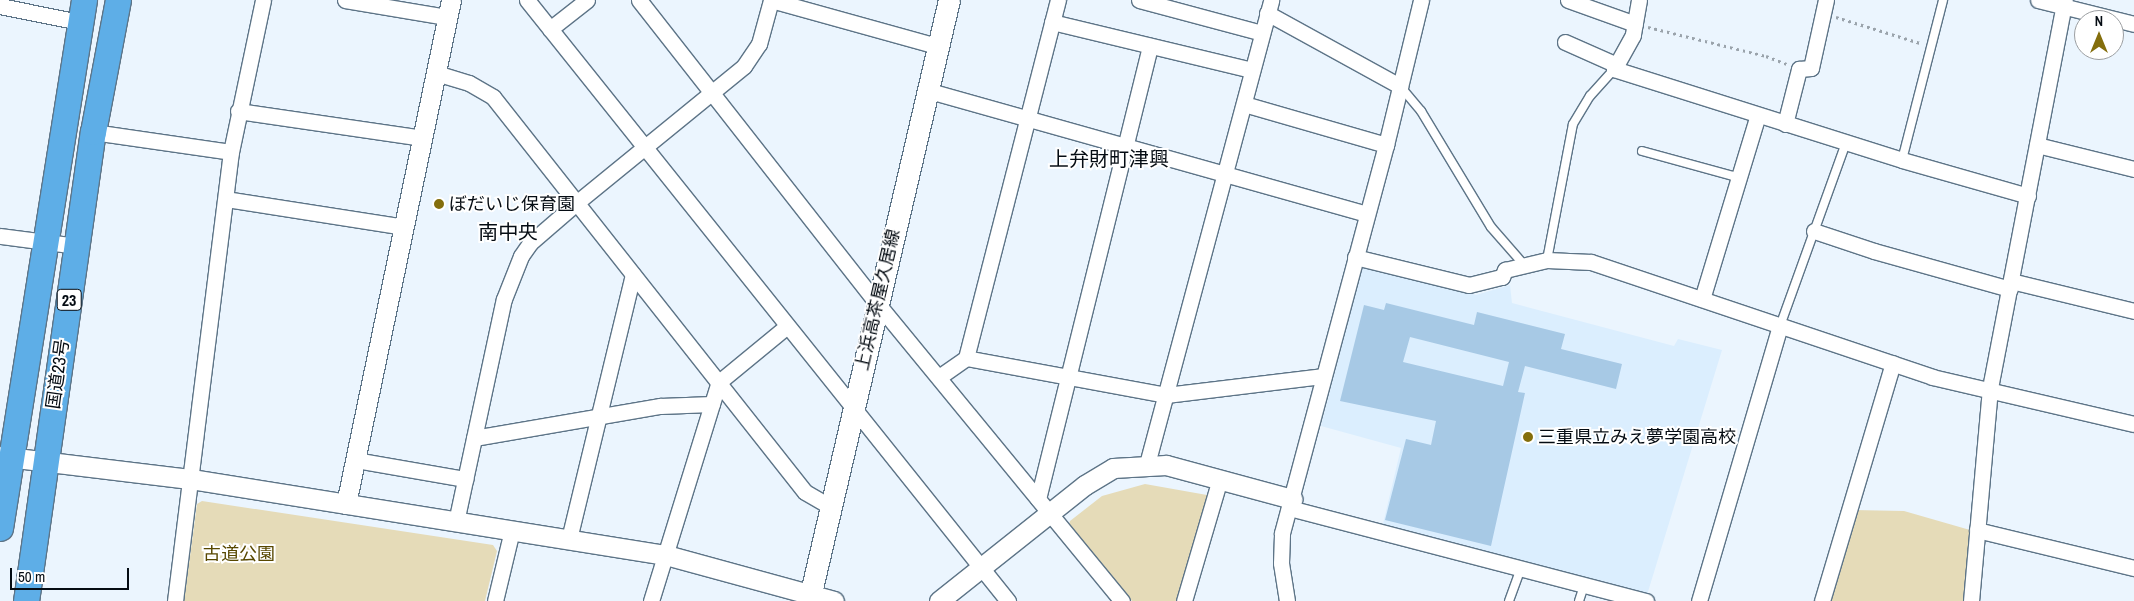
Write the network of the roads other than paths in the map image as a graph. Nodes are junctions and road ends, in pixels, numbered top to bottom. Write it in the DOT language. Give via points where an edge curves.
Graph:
graph roads {
  1 [pos="118,0"];
  2 [pos="263,0"];
  3 [pos="345,0"];
  4 [pos="527,0"];
  5 [pos="587,0"];
  6 [pos="639,0"];
  7 [pos="771,0"];
  8 [pos="949,0"];
  9 [pos="1058,0"];
  10 [pos="1139,0"];
  11 [pos="1421,0"];
  12 [pos="1568,0"];
  13 [pos="1639,0"];
  14 [pos="1943,0"];
  15 [pos="2038,0"];
  16 [pos="2064,3"];
  17 [pos="0,6"];
  18 [pos="1269,6"];
  19 [pos="1825,7"];
  20 [pos="449,8"];
  21 [pos="81,11"];
  22 [pos="1052,22"];
  23 [pos="1635,24"];
  24 [pos="2134,24"];
  25 [pos="550,29"];
  26 [pos="1262,33"];
  27 [pos="1565,42"];
  28 [pos="938,46"];
  29 [pos="1150,46"];
  30 [pos="1616,67"];
  31 [pos="1252,70"];
  32 [pos="436,74"];
  33 [pos="1400,86"];
  34 [pos="926,90"];
  35 [pos="713,95"];
  36 [pos="1244,104"];
  37 [pos="238,112"];
  38 [pos="1758,115"];
  39 [pos="1027,118"];
  40 [pos="1785,124"];
  41 [pos="94,132"];
  42 [pos="423,138"];
  43 [pos="1846,143"];
  44 [pos="1386,144"];
  45 [pos="2037,145"];
  46 [pos="1126,146"];
  47 [pos="645,147"];
  48 [pos="1642,151"];
  49 [pos="231,152"];
  50 [pos="1902,160"];
  51 [pos="2134,169"];
  52 [pos="1226,174"];
  53 [pos="1738,181"];
  54 [pos="2028,196"];
  55 [pos="226,199"];
  56 [pos="576,204"];
  57 [pos="1367,214"];
  58 [pos="404,227"];
  59 [pos="1814,230"];
  60 [pos="0,236"];
  61 [pos="43,242"];
  62 [pos="77,246"];
  63 [pos="1355,257"];
  64 [pos="1547,260"];
  65 [pos="1525,266"];
  66 [pos="633,274"];
  67 [pos="2011,285"];
  68 [pos="1702,300"];
  69 [pos="877,303"];
  70 [pos="2134,312"];
  71 [pos="1780,326"];
  72 [pos="786,327"];
  73 [pos="966,358"];
  74 [pos="1893,363"];
  75 [pos="1324,376"];
  76 [pos="939,377"];
  77 [pos="1069,379"];
  78 [pos="719,382"];
  79 [pos="1990,388"];
  80 [pos="1166,395"];
  81 [pos="712,404"];
  82 [pos="854,409"];
  83 [pos="599,417"];
  84 [pos="2134,424"];
  85 [pos="474,438"];
  86 [pos="5,456"];
  87 [pos="355,460"];
  88 [pos="45,461"];
  89 [pos="1147,464"];
  90 [pos="191,479"];
  91 [pos="465,479"];
  92 [pos="1220,479"];
  93 [pos="1038,499"];
  94 [pos="346,504"];
  95 [pos="1290,504"];
  96 [pos="831,507"];
  97 [pos="1050,514"];
  98 [pos="456,522"];
  99 [pos="0,528"];
  100 [pos="512,530"];
  101 [pos="1978,530"];
  102 [pos="569,539"];
  103 [pos="666,555"];
  104 [pos="982,568"];
  105 [pos="1521,568"];
  106 [pos="2134,568"];
  107 [pos="1585,583"];
  108 [pos="809,598"];
  109 [pos="26,601"];
  110 [pos="175,601"];
  111 [pos="495,601"];
  112 [pos="651,601"];
  113 [pos="834,601"];
  114 [pos="939,601"];
  115 [pos="1008,601"];
  116 [pos="1122,601"];
  117 [pos="1184,601"];
  118 [pos="1286,601"];
  119 [pos="1509,601"];
  120 [pos="1579,601"];
  121 [pos="1646,601"];
  122 [pos="1700,601"];
  123 [pos="1822,601"];
  124 [pos="1971,601"];
  1 -- 41 [label="highway, 国道23号 / 23"];
  2 -- 37 [label="street"];
  3 -- 20 [label="street"];
  4 -- 25 [label="street"];
  5 -- 25 [label="street"];
  6 -- 35 [label="street"];
  7 -- 28 [label="street"];
  7 -- 35 [label="street" via="755,51"];
  8 -- 28 [label="main road, 上浜高茶屋久居線"];
  9 -- 22 [label="street"];
  10 -- 26 [label="street"];
  11 -- 33 [label="street"];
  12 -- 23 [label="street"];
  13 -- 23 [label="street"];
  14 -- 50 [label="lane"];
  15 -- 16 [label="street"];
  16 -- 24 [label="street"];
  16 -- 45 [label="street"];
  17 -- 21 [label="street"];
  18 -- 26 [label="street"];
  18 -- 33 [label="street"];
  19 -- 40 [label="street" via="1811,68 1799,69"];
  20 -- 32 [label="street"];
  21 -- 61 [label="highway, 国道23号 / 23"];
  22 -- 29 [label="street"];
  22 -- 39 [label="street"];
  23 -- 30 [label="street"];
  25 -- 47 [label="street"];
  26 -- 31 [label="street"];
  27 -- 30 [label="street"];
  28 -- 34 [label="main road, 上浜高茶屋久居線"];
  29 -- 31 [label="street"];
  29 -- 46 [label="street"];
  30 -- 38 [label="street"];
  30 -- 64 [label="lane" via="1590,96 1573,124"];
  31 -- 36 [label="street"];
  32 -- 42 [label="street"];
  32 -- 56 [label="street" via="469,83 493,97"];
  33 -- 44 [label="street"];
  33 -- 65 [label="lane" via="1421,111 1491,227"];
  34 -- 39 [label="street"];
  34 -- 69 [label="main road, 上浜高茶屋久居線"];
  35 -- 47 [label="street"];
  35 -- 69 [label="street"];
  36 -- 44 [label="street"];
  36 -- 52 [label="street"];
  37 -- 42 [label="street"];
  37 -- 49 [label="street"];
  38 -- 40 [label="street"];
  38 -- 53 [label="street"];
  39 -- 46 [label="street"];
  39 -- 73 [label="street"];
  40 -- 43 [label="street"];
  41 -- 49 [label="street"];
  41 -- 62 [label="highway, 国道23号 / 23"];
  42 -- 58 [label="street"];
  43 -- 50 [label="street"];
  43 -- 59 [label="lane"];
  44 -- 57 [label="street"];
  45 -- 51 [label="street"];
  45 -- 54 [label="street"];
  46 -- 52 [label="street"];
  46 -- 77 [label="street"];
  47 -- 56 [label="street"];
  47 -- 72 [label="street"];
  48 -- 53 [label="lane" via="1732,176"];
  49 -- 55 [label="street"];
  50 -- 54 [label="street"];
  52 -- 57 [label="street"];
  52 -- 80 [label="street"];
  53 -- 68 [label="street"];
  54 -- 67 [label="street"];
  55 -- 58 [label="street"];
  55 -- 90 [label="street"];
  56 -- 66 [label="street"];
  56 -- 85 [label="street" via="530,243 513,270"];
  57 -- 63 [label="street"];
  58 -- 87 [label="street"];
  59 -- 67 [label="street" via="1874,251"];
  59 -- 71 [label="lane"];
  60 -- 61 [label="street"];
  61 -- 62 [label="street"];
  61 -- 86 [label="highway, 国道23号 / 23"];
  62 -- 88 [label="highway, 国道23号 / 23"];
  63 -- 65 [label="street" via="1469,285 1502,277 1505,270"];
  63 -- 75 [label="street"];
  64 -- 65 [label="street"];
  64 -- 68 [label="street" via="1590,262"];
  66 -- 78 [label="street"];
  66 -- 83 [label="street"];
  67 -- 70 [label="street"];
  67 -- 79 [label="street"];
  68 -- 71 [label="street"];
  69 -- 76 [label="street"];
  69 -- 82 [label="main road, 上浜高茶屋久居線"];
  71 -- 74 [label="street"];
  71 -- 122 [label="street"];
  72 -- 78 [label="street"];
  72 -- 82 [label="street"];
  73 -- 76 [label="street"];
  73 -- 77 [label="street"];
  74 -- 79 [label="street" via="1932,377"];
  74 -- 123 [label="street"];
  75 -- 80 [label="street"];
  75 -- 95 [label="street"];
  76 -- 93 [label="street"];
  77 -- 80 [label="street"];
  77 -- 93 [label="street"];
  78 -- 81 [label="street"];
  78 -- 96 [label="street" via="805,492"];
  79 -- 84 [label="street"];
  79 -- 101 [label="street"];
  80 -- 89 [label="street"];
  81 -- 83 [label="street" via="660,406"];
  81 -- 103 [label="street"];
  82 -- 96 [label="main road, 上浜高茶屋久居線"];
  82 -- 104 [label="street"];
  83 -- 85 [label="street"];
  83 -- 102 [label="street"];
  85 -- 91 [label="street"];
  86 -- 88 [label="street"];
  86 -- 99 [label="highway, 国道23号 / 23"];
  87 -- 91 [label="street"];
  87 -- 94 [label="street"];
  88 -- 90 [label="street"];
  88 -- 109 [label="highway, 国道23号 / 23"];
  89 -- 92 [label="street" via="1166,465"];
  89 -- 97 [label="street" via="1113,468 1099,475"];
  90 -- 94 [label="street"];
  90 -- 110 [label="street"];
  91 -- 98 [label="street"];
  92 -- 95 [label="street"];
  92 -- 117 [label="street"];
  93 -- 97 [label="street"];
  94 -- 98 [label="street"];
  95 -- 105 [label="street"];
  95 -- 118 [label="street" via="1280,545"];
  96 -- 108 [label="main road, 上浜高茶屋久居線"];
  97 -- 104 [label="street"];
  97 -- 116 [label="street"];
  98 -- 100 [label="street"];
  100 -- 102 [label="street"];
  100 -- 111 [label="street"];
  101 -- 106 [label="street"];
  101 -- 124 [label="street"];
  102 -- 103 [label="street"];
  103 -- 108 [label="street"];
  103 -- 112 [label="street"];
  104 -- 114 [label="street"];
  104 -- 115 [label="street"];
  105 -- 107 [label="street"];
  105 -- 119 [label="lane"];
  107 -- 120 [label="lane"];
  107 -- 121 [label="street"];
  108 -- 113 [label="street"];
}
